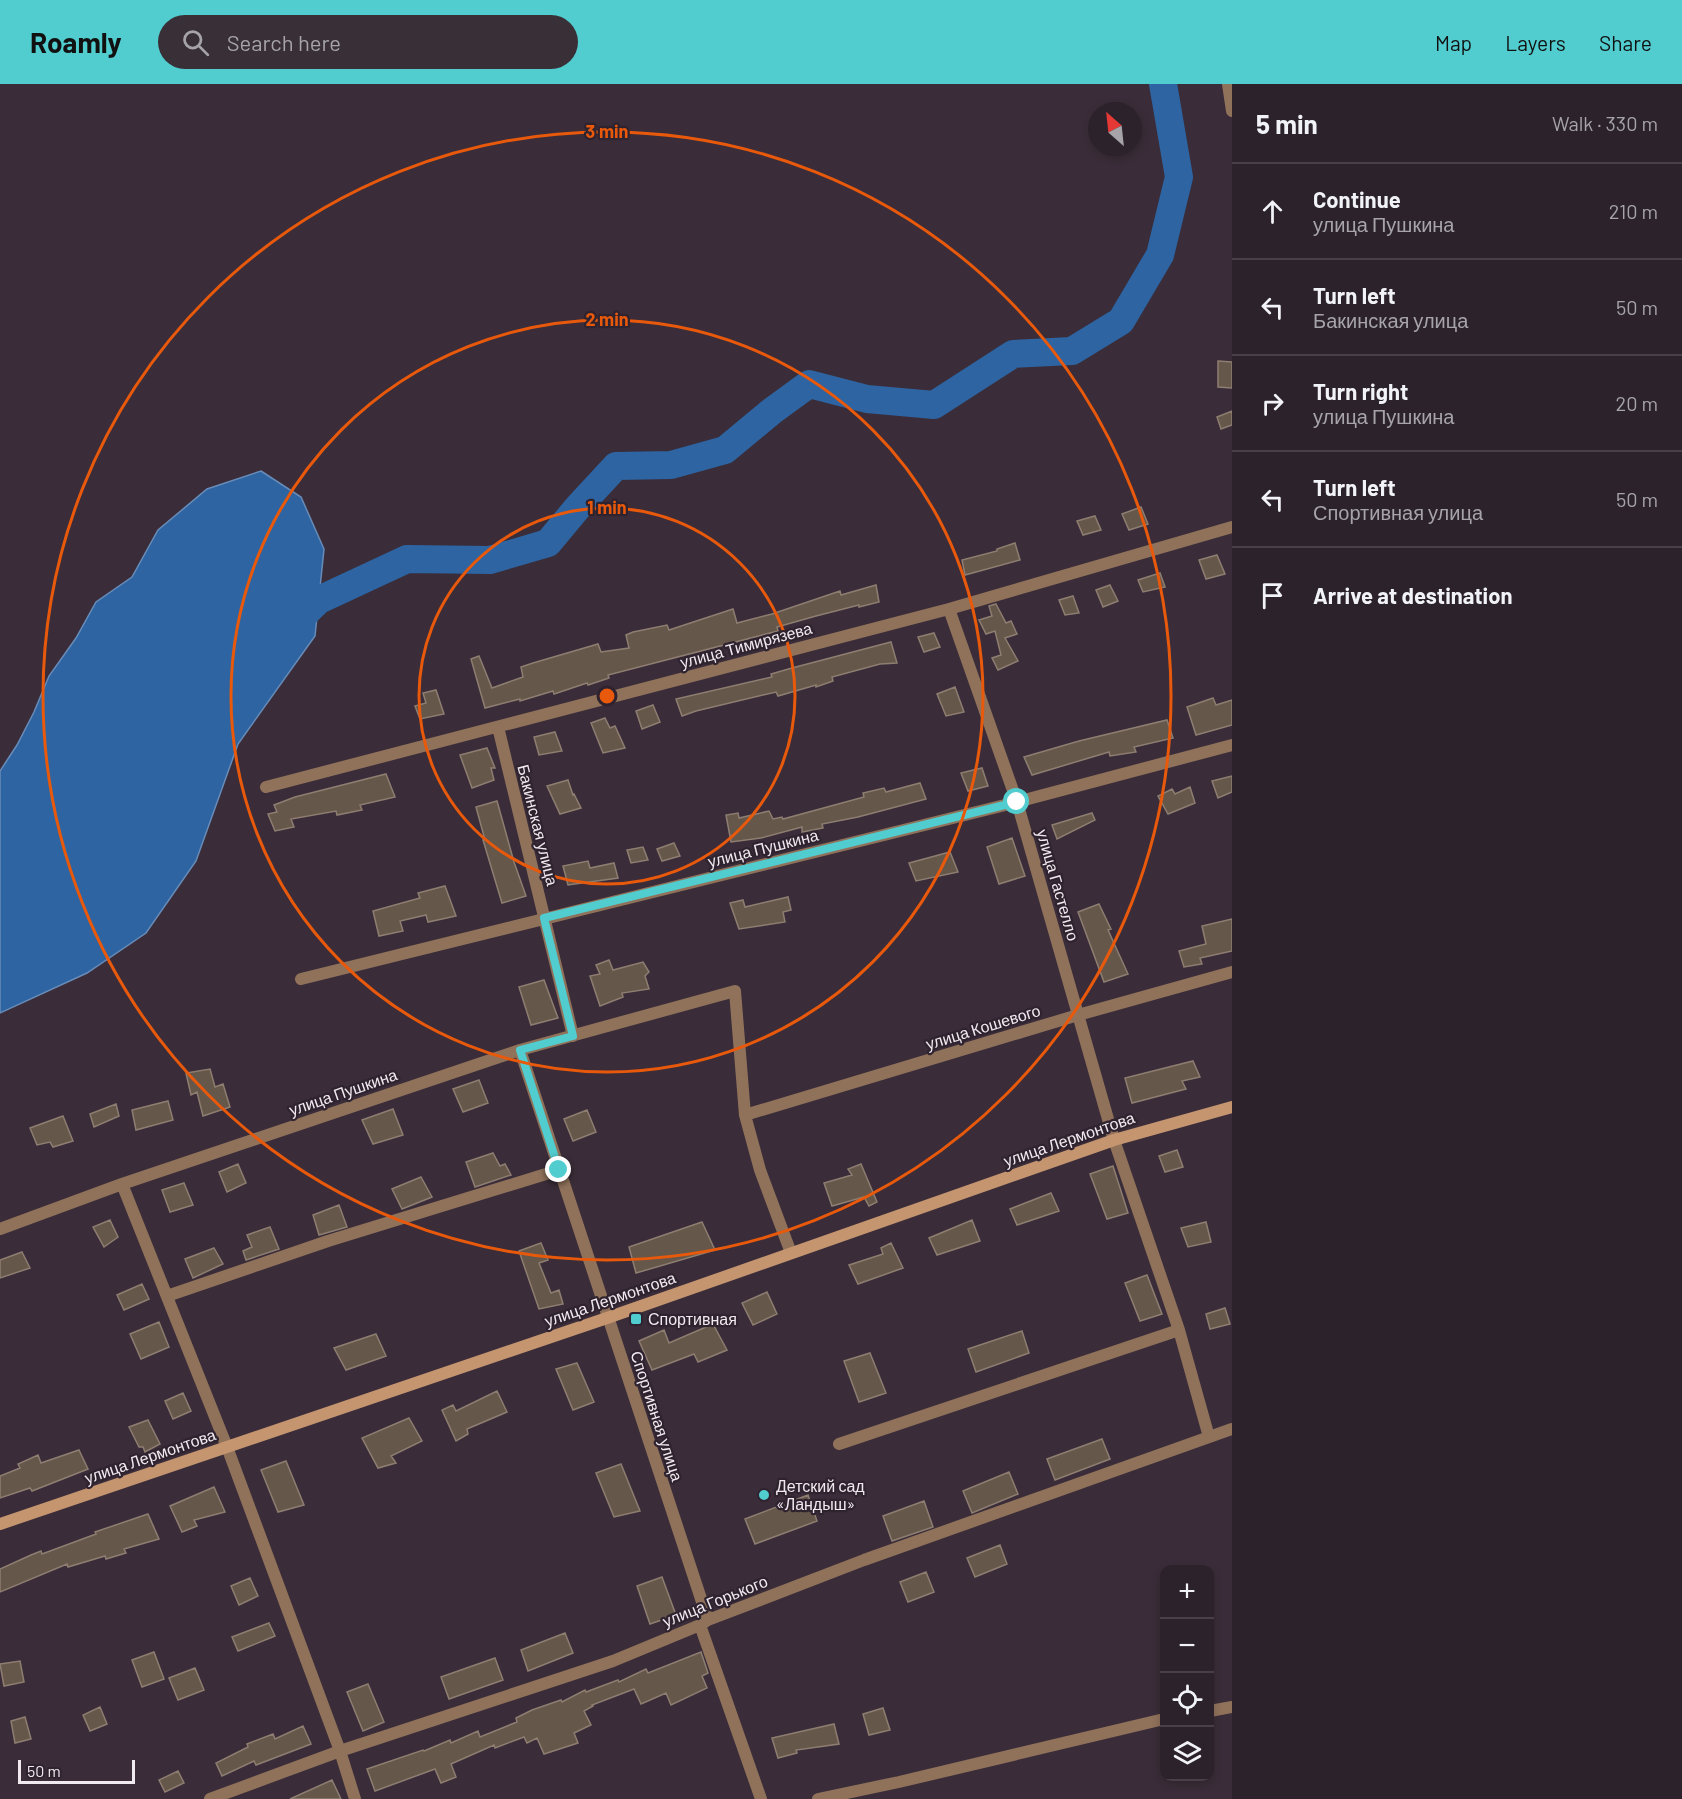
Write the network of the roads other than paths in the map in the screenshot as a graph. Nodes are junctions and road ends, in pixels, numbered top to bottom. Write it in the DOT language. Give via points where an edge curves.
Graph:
graph roads {
  1 [pos="1228,84"];
  2 [pos="1232,111"];
  3 [pos="1232,527"];
  4 [pos="949,609"];
  5 [pos="498,727"];
  6 [pos="1232,745"];
  7 [pos="266,787"];
  8 [pos="1017,802"];
  9 [pos="544,918"];
  10 [pos="1232,972"];
  11 [pos="301,979"];
  12 [pos="1078,1016"];
  13 [pos="573,1036"];
  14 [pos="520,1050"];
  15 [pos="1232,1107"];
  16 [pos="745,1115"];
  17 [pos="1114,1140"];
  18 [pos="559,1170"];
  19 [pos="122,1184"];
  20 [pos="0,1229"];
  21 [pos="791,1253"];
  22 [pos="167,1296"];
  23 [pos="607,1317"];
  24 [pos="1179,1329"];
  25 [pos="1232,1430"];
  26 [pos="1209,1437"];
  27 [pos="839,1444"];
  28 [pos="227,1447"];
  29 [pos="0,1524"];
  30 [pos="704,1622"];
  31 [pos="1232,1707"];
  32 [pos="1214,1710"];
  33 [pos="1160,1720"];
  34 [pos="340,1751"];
  35 [pos="210,1799"];
  36 [pos="355,1799"];
  37 [pos="761,1799"];
  38 [pos="818,1799"];
  1 -- 2 [label="street"];
  3 -- 4 [label="street, улица Тимирязева"];
  4 -- 5 [label="street, улица Тимирязева"];
  4 -- 8 [label="street, улица Гастелло"];
  5 -- 7 [label="street, улица Тимирязева"];
  5 -- 9 [label="street, Бакинская улица"];
  6 -- 8 [label="street, улица Пушкина"];
  8 -- 9 [label="street, улица Пушкина"];
  8 -- 12 [label="street, улица Гастелло"];
  9 -- 11 [label="street, улица Пушкина"];
  9 -- 13 [label="street, Бакинская улица"];
  10 -- 12 [label="street, улица Кошевого"];
  12 -- 16 [label="street, улица Кошевого"];
  12 -- 17 [label="street, улица Гастелло"];
  13 -- 14 [label="street, улица Пушкина"];
  13 -- 16 [label="street, улица Пушкина" via="735,991"];
  14 -- 18 [label="street, Спортивная улица"];
  14 -- 19 [label="street, улица Пушкина"];
  15 -- 17 [label="street, улица Лермонтова"];
  16 -- 21 [label="street" via="760,1170"];
  17 -- 21 [label="street, улица Лермонтова"];
  17 -- 24 [label="street, улица Гастелло"];
  18 -- 22 [label="street" via="328,1241"];
  18 -- 23 [label="street, Спортивная улица"];
  19 -- 20 [label="street, улица Пушкина"];
  19 -- 22 [label="street"];
  21 -- 23 [label="street, улица Лермонтова"];
  22 -- 28 [label="street"];
  23 -- 28 [label="street, улица Лермонтова"];
  23 -- 30 [label="street, Спортивная улица"];
  24 -- 26 [label="street, улица Гастелло"];
  24 -- 27 [label="street"];
  25 -- 26 [label="street, улица Горького"];
  26 -- 30 [label="street, улица Горького" via="864,1560"];
  28 -- 29 [label="street, улица Лермонтова"];
  28 -- 34 [label="street"];
  30 -- 34 [label="street, улица Горького" via="613,1661"];
  30 -- 37 [label="street, Спортивная улица"];
  31 -- 32 [label="street"];
  33 -- 38 [label="street"];
  34 -- 35 [label="street, улица Горького"];
  34 -- 36 [label="street"];
}
